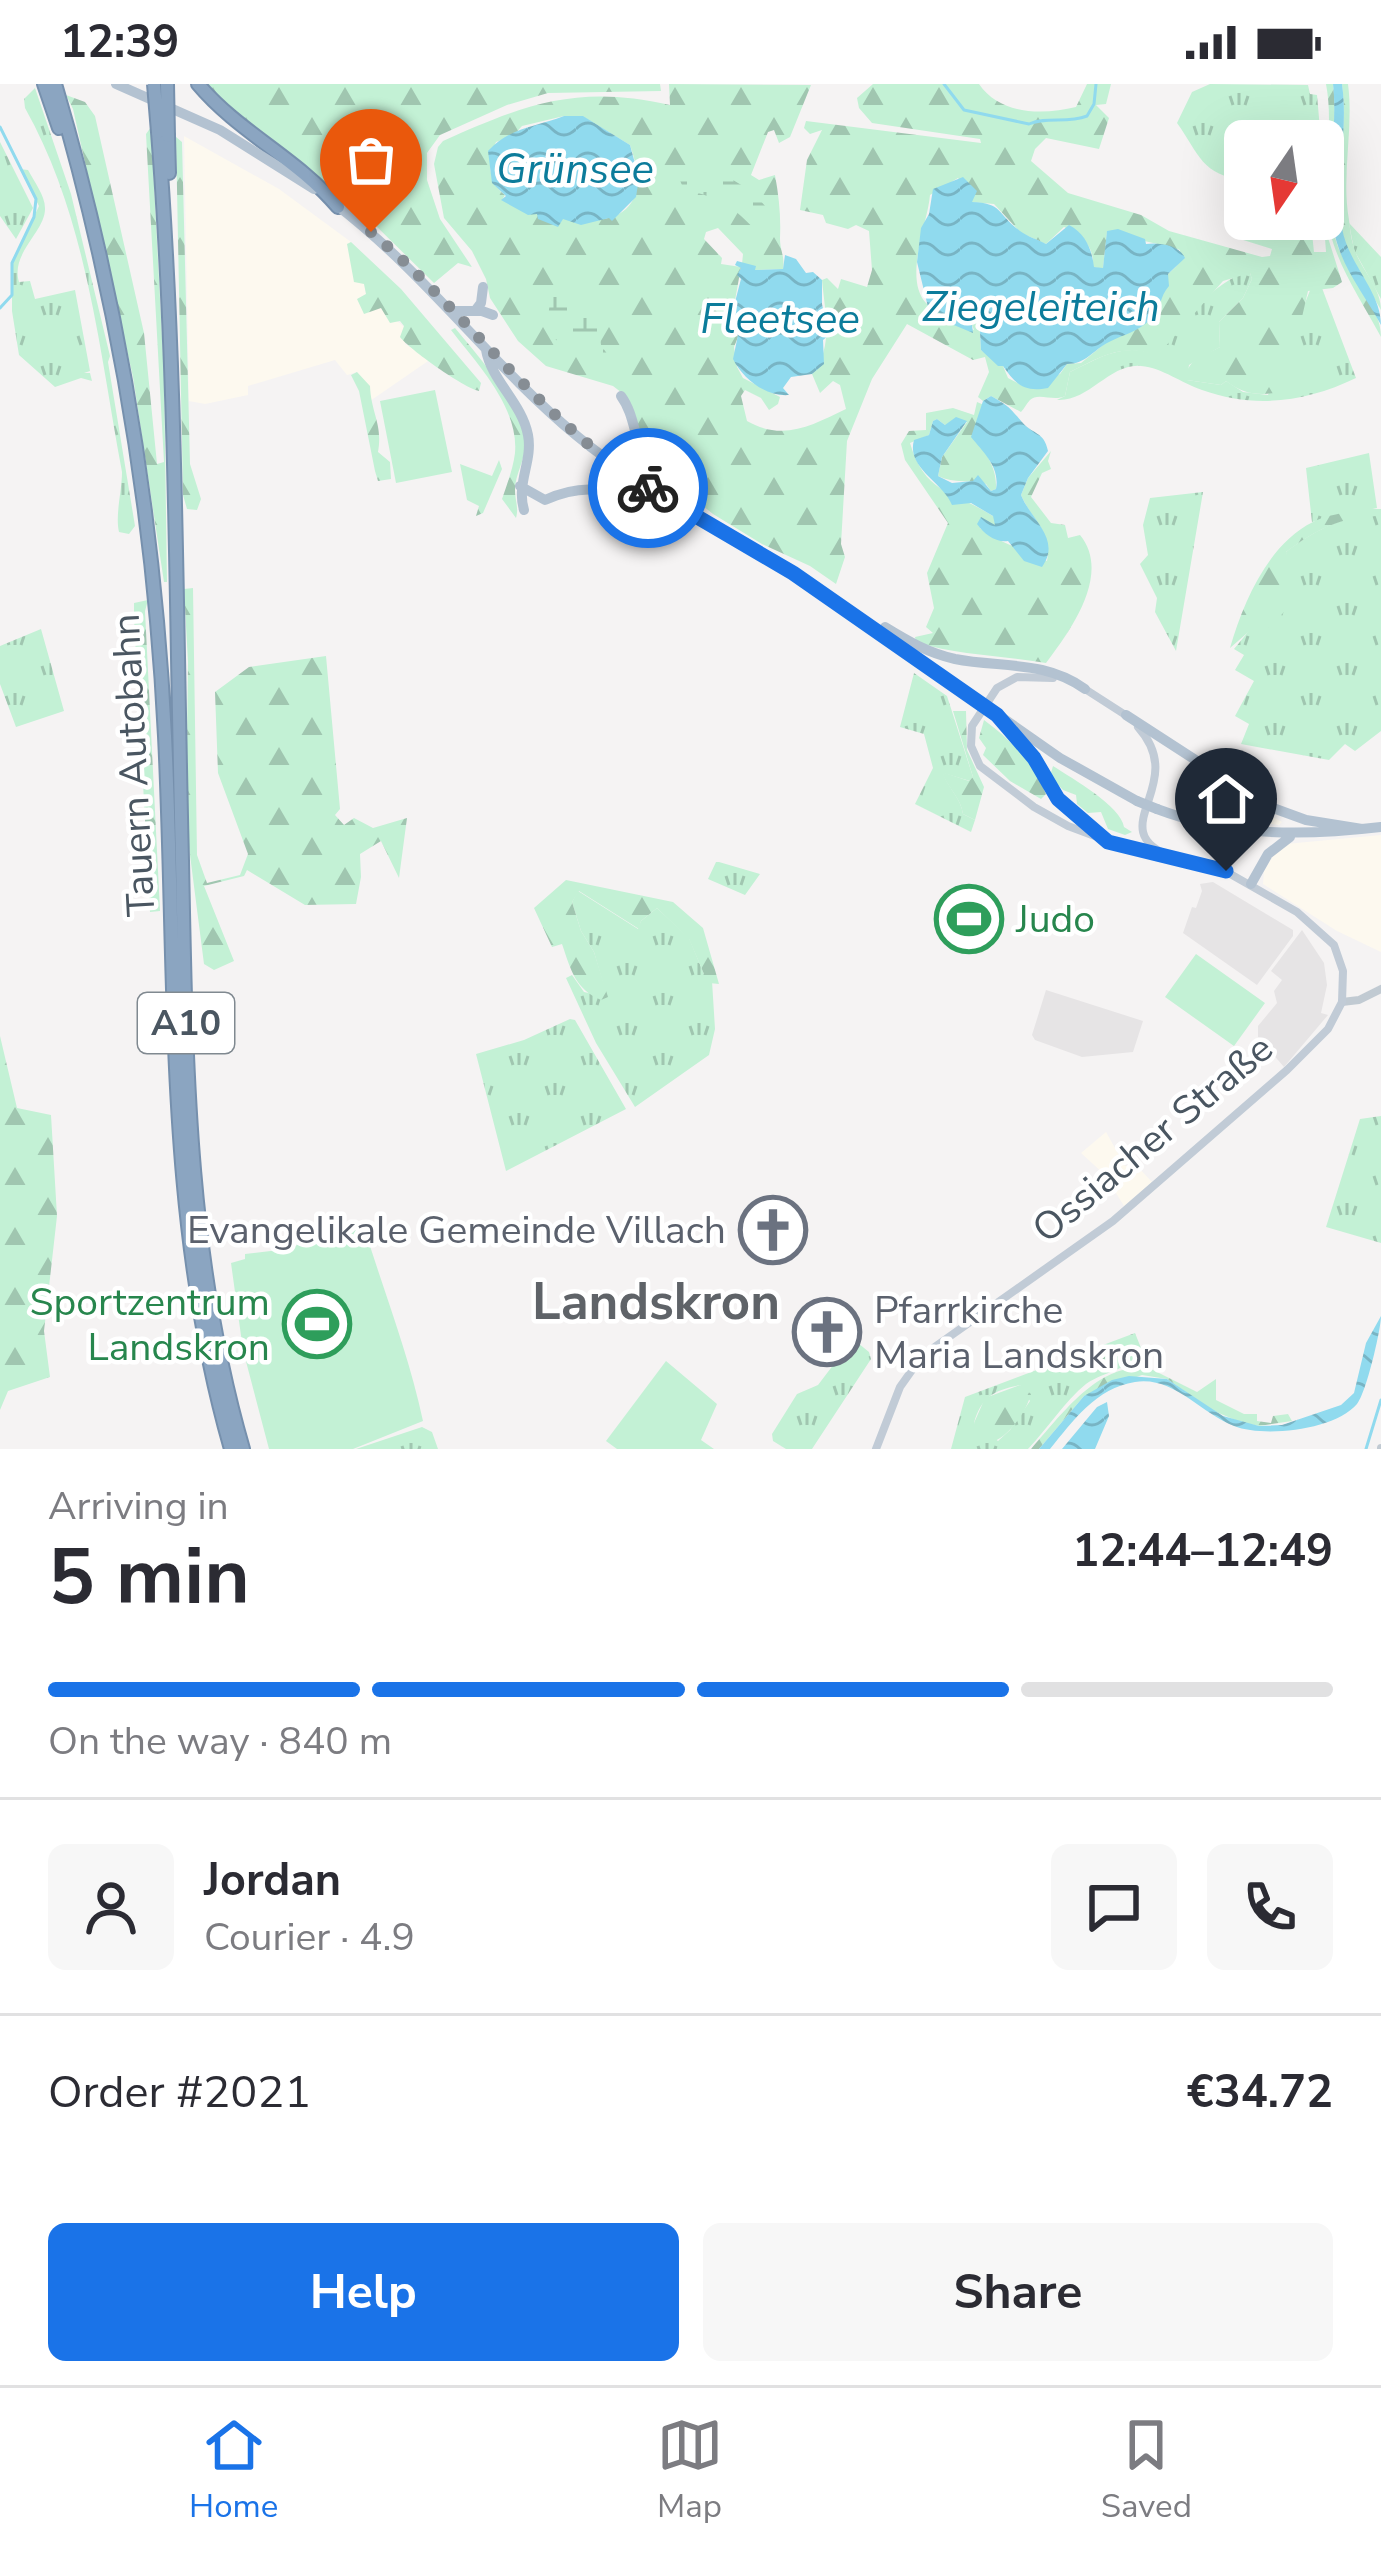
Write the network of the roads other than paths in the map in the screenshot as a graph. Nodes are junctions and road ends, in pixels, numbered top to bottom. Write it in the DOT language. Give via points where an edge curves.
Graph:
graph roads {
  1 [pos="116,84"];
  2 [pos="154,84"];
  3 [pos="167,84"];
  4 [pos="198,84"];
  5 [pos="51,89"];
  6 [pos="163,134"];
  7 [pos="338,207"];
  8 [pos="483,287"];
  9 [pos="453,310"];
  10 [pos="475,311"];
  11 [pos="494,315"];
  12 [pos="486,346"];
  13 [pos="621,396"];
  14 [pos="520,486"];
  15 [pos="545,500"];
  16 [pos="677,505"];
  17 [pos="870,625"];
  18 [pos="1084,689"];
  19 [pos="1126,715"];
  20 [pos="1009,724"];
  21 [pos="1381,827"];
  22 [pos="1362,829"];
  23 [pos="1239,830"];
  24 [pos="1296,835"];
  25 [pos="1144,837"];
  26 [pos="1108,842"];
  27 [pos="1132,850"];
  28 [pos="1268,854"];
  29 [pos="1172,857"];
  30 [pos="1251,884"];
  31 [pos="1381,989"];
  32 [pos="1342,1001"];
  33 [pos="231,1449"];
  34 [pos="243,1449"];
  35 [pos="876,1449"];
  1 -- 7 [label="main road" via="220,130"];
  2 -- 6 [label="highway, bridge"];
  3 -- 6 [label="highway, bridge"];
  4 -- 7 [label="highway"];
  5 -- 33 [label="highway, Tauern Autobahn / A10" via="80,176 130,404 155,592 183,1194"];
  6 -- 34 [label="highway, Tauern Autobahn / A10" via="187,1070 217,1346"];
  7 -- 9 [label="main road"];
  8 -- 10 [label="main road"];
  9 -- 10 [label="main road"];
  9 -- 12 [label="main road"];
  10 -- 11 [label="main road"];
  12 -- 14 [label="main road" via="527,430"];
  12 -- 16 [label="main road" via="562,424"];
  13 -- 16 [label="main road" via="647,465"];
  14 -- 15 [label="main road"];
  14 -- 15 [label="main road" via="522,514"];
  15 -- 16 [label="main road" via="590,488"];
  16 -- 17 [label="main road"];
  17 -- 18 [label="main road" via="936,654 1036,666"];
  17 -- 20 [label="main road, bridge"];
  18 -- 19 [label="main road"];
  18 -- 26 [label="main road" via="1036,675 1009,679 975,718 971,746 986,772 1021,798"];
  19 -- 22 [label="main road" via="1265,805"];
  19 -- 25 [label="main road" via="1158,765"];
  20 -- 23 [label="main road, bridge" via="1137,801"];
  20 -- 26 [label="main road" via="1058,799"];
  21 -- 22 [label="main road"];
  22 -- 24 [label="main road"];
  23 -- 24 [label="main road"];
  23 -- 28 [label="main road" via="1266,840"];
  24 -- 28 [label="main road"];
  25 -- 27 [label="main road"];
  25 -- 29 [label="main road"];
  26 -- 27 [label="main road"];
  27 -- 29 [label="main road"];
  28 -- 30 [label="main road"];
  29 -- 30 [label="main road"];
  30 -- 32 [label="main road" via="1325,934 1343,971"];
  31 -- 32 [label="street"];
  32 -- 35 [label="main road, Ossiacher Straße" via="1328,1029 1287,1070 1113,1221 922,1356"];
}
